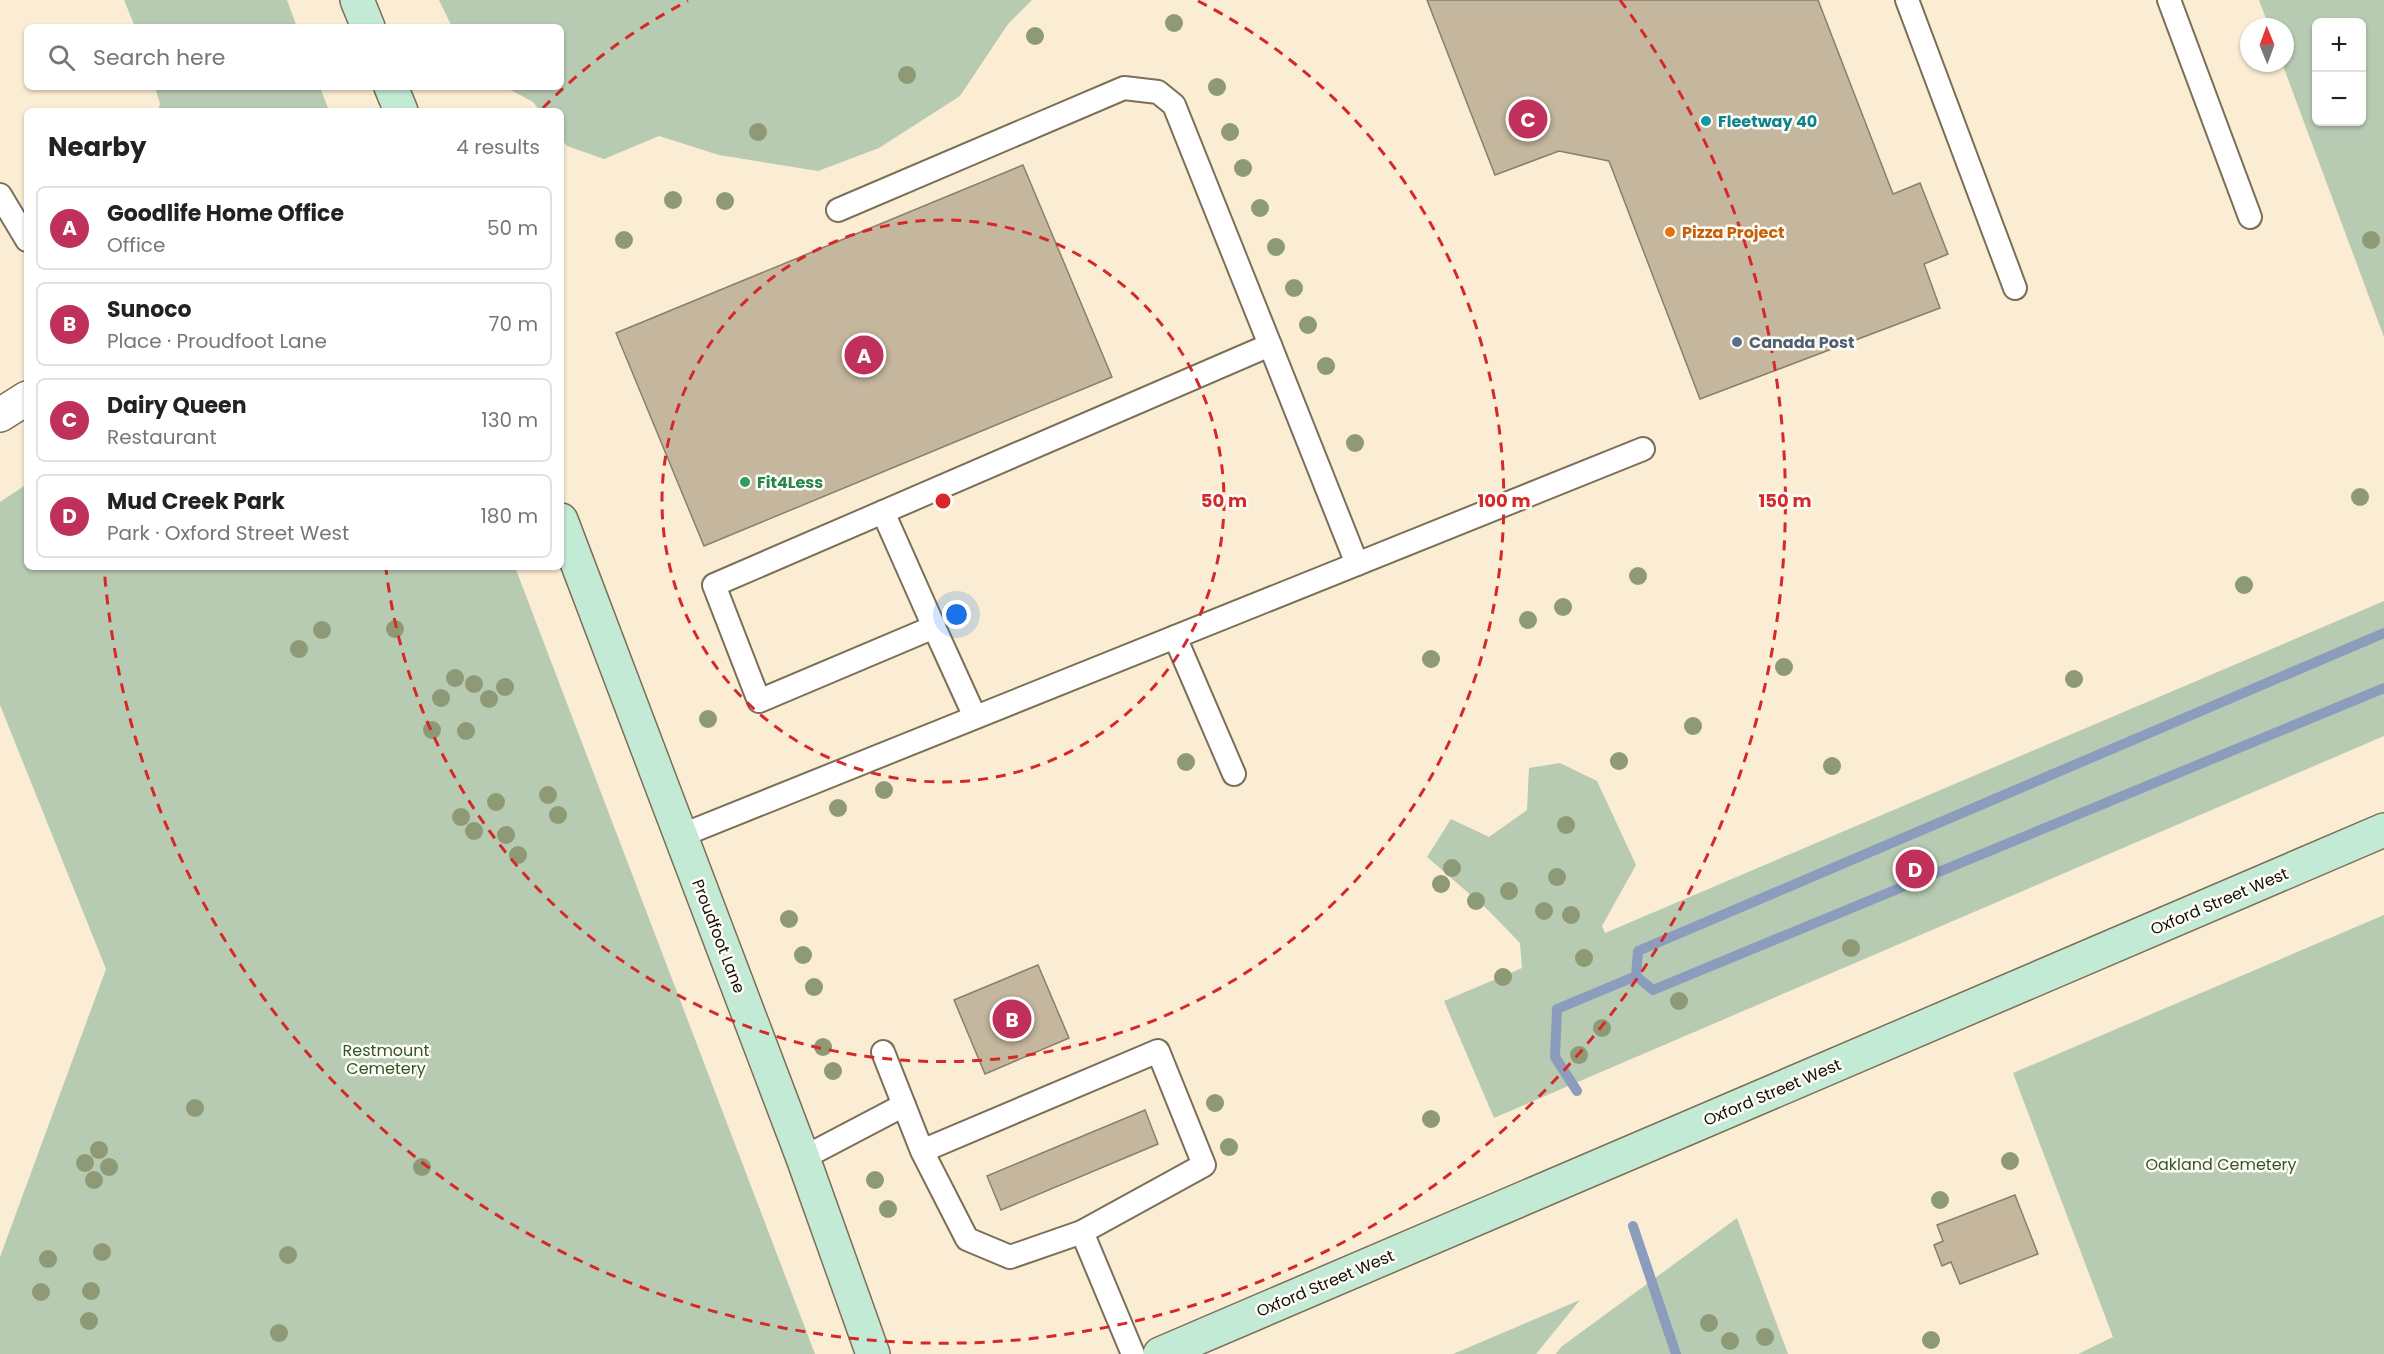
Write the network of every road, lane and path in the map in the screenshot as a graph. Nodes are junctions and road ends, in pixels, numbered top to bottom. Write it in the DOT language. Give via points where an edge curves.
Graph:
graph roads {
  1 [pos="357,0"];
  2 [pos="1906,0"];
  3 [pos="2169,0"];
  4 [pos="367,24"];
  5 [pos="393,90"];
  6 [pos="400,108"];
  7 [pos="0,195"];
  8 [pos="838,210"];
  9 [pos="2250,217"];
  10 [pos="24,235"];
  11 [pos="2015,288"];
  12 [pos="1270,345"];
  13 [pos="24,400"];
  14 [pos="0,415"];
  15 [pos="1643,449"];
  16 [pos="883,512"];
  17 [pos="564,528"];
  18 [pos="1357,564"];
  19 [pos="934,627"];
  20 [pos="1175,637"];
  21 [pos="975,717"];
  22 [pos="1234,774"];
  23 [pos="2384,830"];
  24 [pos="680,836"];
  25 [pos="883,1052"];
  26 [pos="904,1105"];
  27 [pos="922,1151"];
  28 [pos="803,1158"];
  29 [pos="1082,1232"];
  30 [pos="873,1354"];
  31 [pos="1132,1354"];
  32 [pos="1160,1354"];
  1 -- 4 [label="main road"];
  2 -- 11 [label="lane"];
  3 -- 9 [label="lane"];
  5 -- 6 [label="main road"];
  7 -- 10 [label="lane"];
  8 -- 12 [label="lane" via="1124,88 1158,92 1174,105"];
  12 -- 16 [label="lane"];
  12 -- 18 [label="lane"];
  13 -- 14 [label="street"];
  15 -- 18 [label="lane"];
  16 -- 19 [label="lane"];
  16 -- 19 [label="lane" via="714,585 759,701"];
  17 -- 24 [label="main road, Proudfoot Lane"];
  18 -- 20 [label="lane"];
  19 -- 21 [label="lane"];
  20 -- 21 [label="lane"];
  20 -- 22 [label="lane"];
  21 -- 24 [label="lane"];
  23 -- 32 [label="main road, Oxford Street West"];
  24 -- 28 [label="main road, Proudfoot Lane"];
  25 -- 26 [label="lane"];
  26 -- 27 [label="lane"];
  26 -- 28 [label="lane"];
  27 -- 29 [label="lane" via="967,1239 1010,1257"];
  27 -- 29 [label="lane" via="1158,1051 1204,1165"];
  28 -- 30 [label="main road, Proudfoot Lane"];
  29 -- 31 [label="lane"];
}
